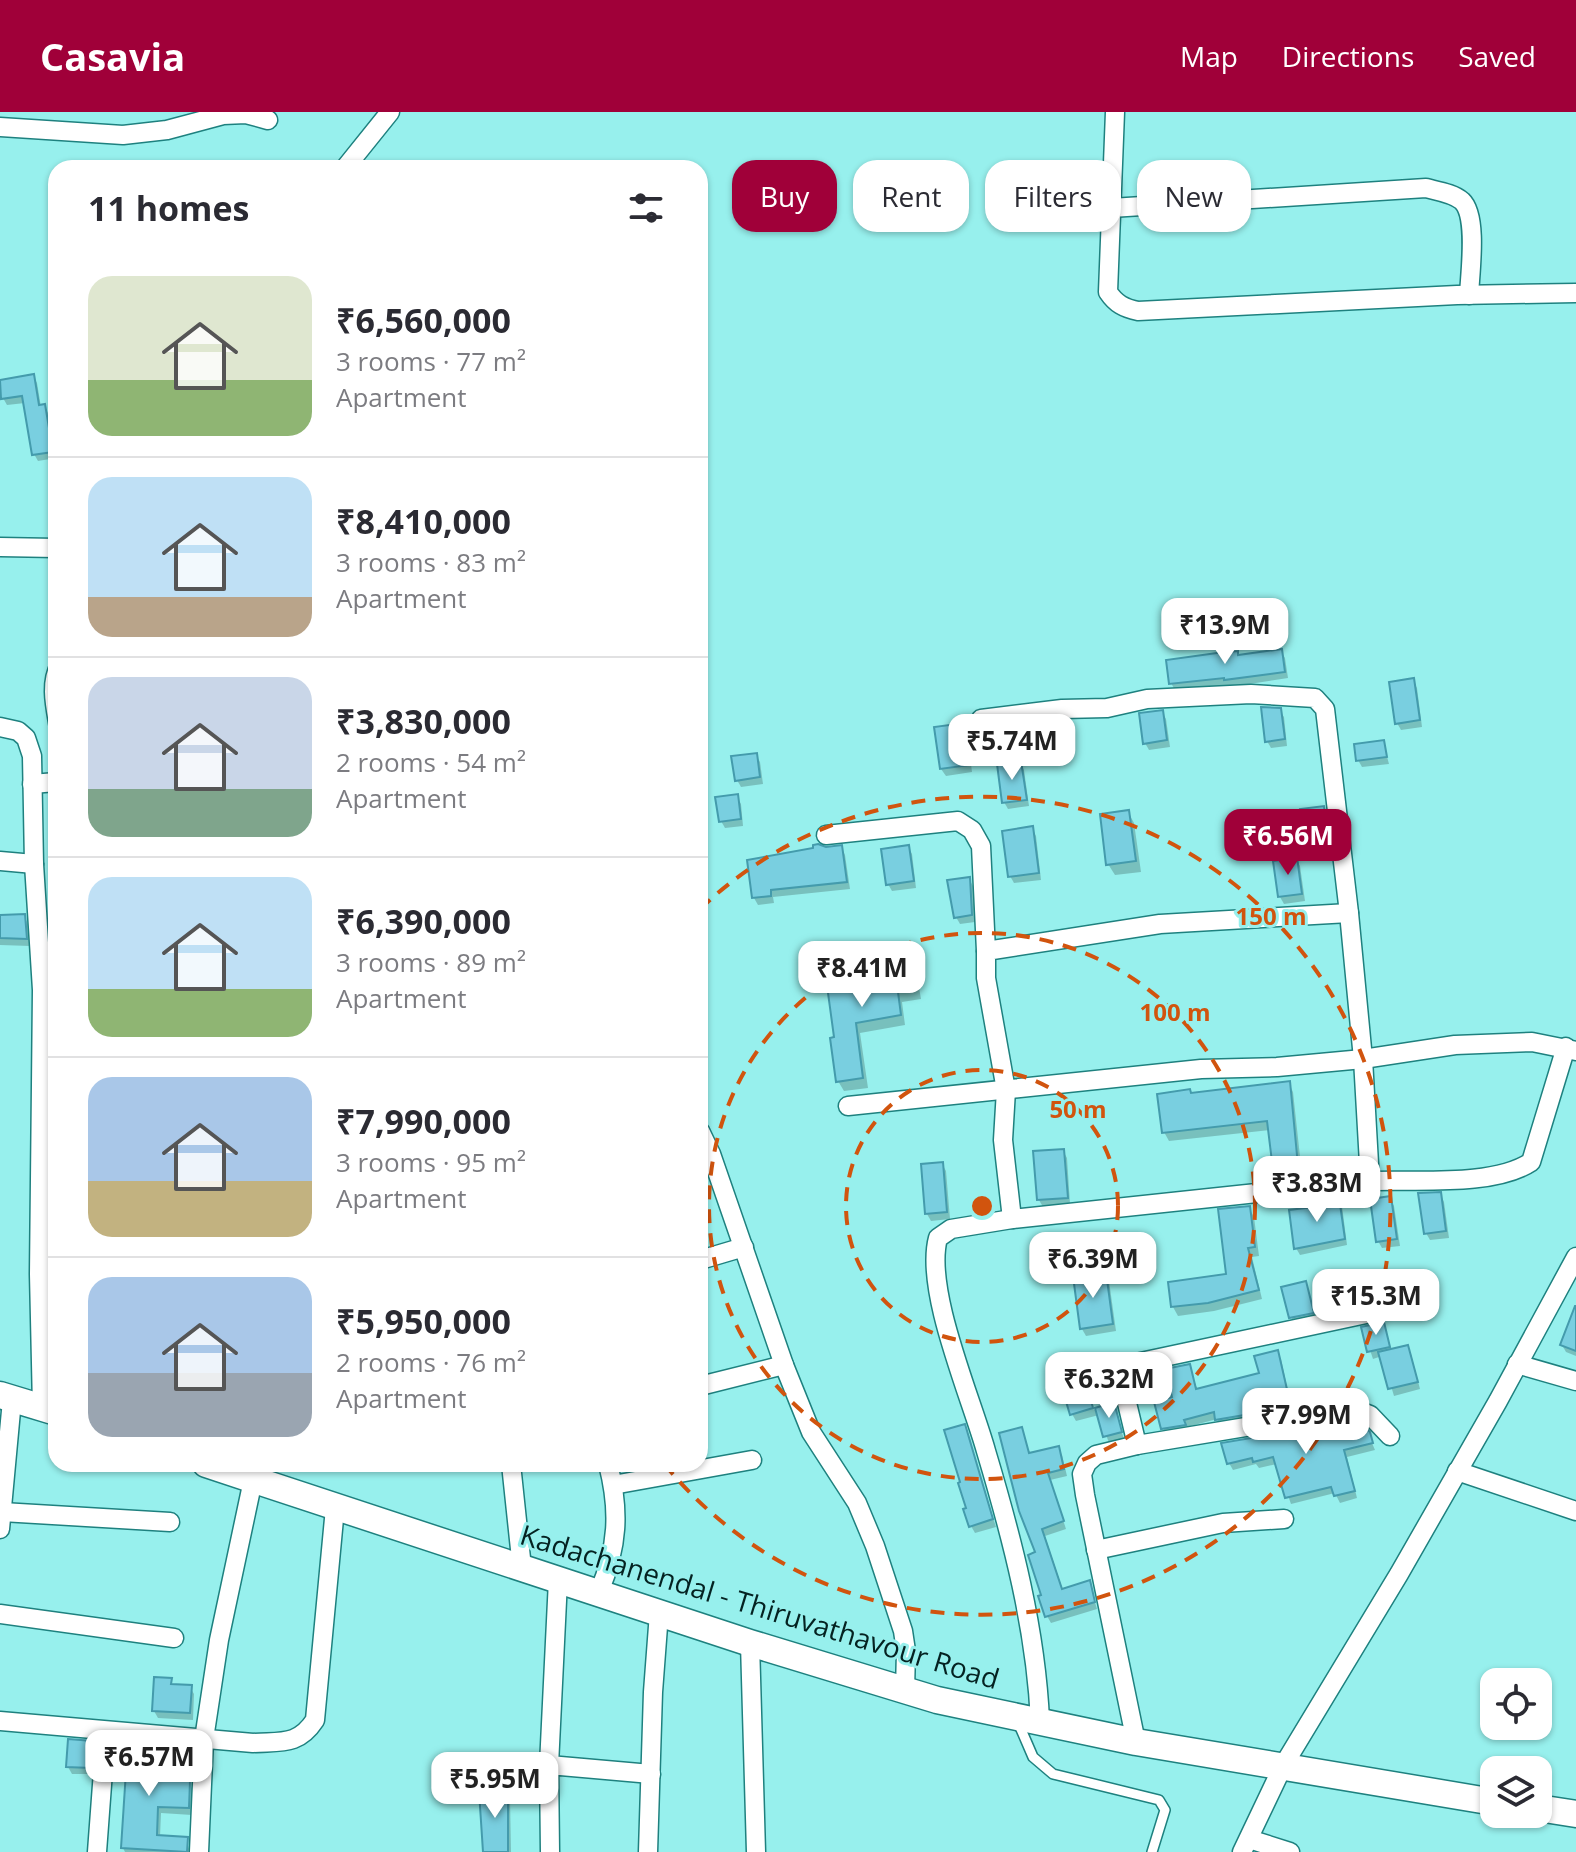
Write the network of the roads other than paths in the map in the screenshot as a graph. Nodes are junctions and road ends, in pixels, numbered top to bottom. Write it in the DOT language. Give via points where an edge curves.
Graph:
graph roads {
  1 [pos="390,112"];
  2 [pos="1115,112"];
  3 [pos="268,120"];
  4 [pos="0,127"];
  5 [pos="351,160"];
  6 [pos="1113,160"];
  7 [pos="1121,207"];
  8 [pos="1110,232"];
  9 [pos="1576,293"];
  10 [pos="1469,295"];
  11 [pos="0,547"];
  12 [pos="48,548"];
  13 [pos="981,719"];
  14 [pos="0,727"];
  15 [pos="48,783"];
  16 [pos="32,784"];
  17 [pos="826,835"];
  18 [pos="0,861"];
  19 [pos="34,864"];
  20 [pos="1349,913"];
  21 [pos="986,951"];
  22 [pos="48,999"];
  23 [pos="48,1036"];
  24 [pos="1571,1049"];
  25 [pos="1363,1059"];
  26 [pos="1006,1090"];
  27 [pos="848,1106"];
  28 [pos="708,1148"];
  29 [pos="1370,1181"];
  30 [pos="1012,1219"];
  31 [pos="744,1247"];
  32 [pos="708,1258"];
  33 [pos="1574,1265"];
  34 [pos="1380,1311"];
  35 [pos="1517,1364"];
  36 [pos="784,1365"];
  37 [pos="1576,1381"];
  38 [pos="708,1384"];
  39 [pos="48,1396"];
  40 [pos="6,1397"];
  41 [pos="48,1410"];
  42 [pos="1390,1436"];
  43 [pos="1137,1445"];
  44 [pos="752,1460"];
  45 [pos="708,1468"];
  46 [pos="1457,1471"];
  47 [pos="230,1472"];
  48 [pos="512,1472"];
  49 [pos="610,1472"];
  50 [pos="685,1472"];
  51 [pos="253,1480"];
  52 [pos="613,1485"];
  53 [pos="335,1508"];
  54 [pos="1576,1511"];
  55 [pos="1284,1519"];
  56 [pos="1,1520"];
  57 [pos="170,1522"];
  58 [pos="1096,1550"];
  59 [pos="522,1568"];
  60 [pos="558,1580"];
  61 [pos="599,1592"];
  62 [pos="659,1613"];
  63 [pos="0,1614"];
  64 [pos="174,1638"];
  65 [pos="750,1643"];
  66 [pos="905,1690"];
  67 [pos="1028,1718"];
  68 [pos="0,1721"];
  69 [pos="106,1731"];
  70 [pos="204,1739"];
  71 [pos="1136,1742"];
  72 [pos="549,1765"];
  73 [pos="1283,1766"];
  74 [pos="651,1774"];
  75 [pos="1480,1800"];
  76 [pos="1552,1810"];
  77 [pos="1576,1814"];
  78 [pos="1246,1845"];
  79 [pos="97,1852"];
  80 [pos="199,1852"];
  81 [pos="550,1852"];
  82 [pos="648,1852"];
  83 [pos="756,1852"];
  84 [pos="1152,1852"];
  85 [pos="1290,1852"];
  1 -- 5 [label="street"];
  2 -- 6 [label="street"];
  3 -- 4 [label="street" via="223,115 123,135"];
  7 -- 10 [label="street" via="1426,188 1462,201 1471,216"];
  8 -- 10 [label="street" via="1108,292 1126,309"];
  9 -- 10 [label="street"];
  11 -- 12 [label="street"];
  13 -- 20 [label="street" via="1107,708 1147,699 1251,694 1315,698 1325,709"];
  14 -- 16 [label="street" via="26,738"];
  15 -- 16 [label="street"];
  16 -- 19 [label="street"];
  17 -- 21 [label="street" via="958,821 972,830 981,846"];
  18 -- 19 [label="street"];
  19 -- 22 [label="street"];
  20 -- 21 [label="street" via="1160,924"];
  20 -- 25 [label="street"];
  21 -- 26 [label="street"];
  23 -- 39 [label="street" via="39,1274"];
  24 -- 25 [label="street" via="1532,1042 1455,1045"];
  24 -- 29 [label="street" via="1531,1162 1496,1177"];
  25 -- 26 [label="street" via="1201,1069"];
  25 -- 29 [label="street"];
  26 -- 27 [label="street"];
  26 -- 30 [label="street" via="1003,1140"];
  28 -- 31 [label="street"];
  29 -- 30 [label="street"];
  30 -- 67 [label="street" via="951,1229 938,1238 933,1254 956,1360 1008,1532 1038,1670"];
  31 -- 32 [label="street"];
  31 -- 36 [label="street"];
  33 -- 35 [label="street"];
  34 -- 43 [label="street" via="1136,1363 1124,1370 1122,1382"];
  35 -- 37 [label="street"];
  35 -- 46 [label="street"];
  36 -- 38 [label="street"];
  36 -- 66 [label="street" via="811,1432 857,1503 875,1546 903,1631"];
  40 -- 41 [label="main road"];
  40 -- 56 [label="street"];
  42 -- 43 [label="street" via="1370,1415 1355,1409"];
  43 -- 58 [label="street" via="1096,1455 1082,1474"];
  44 -- 45 [label="street"];
  46 -- 54 [label="street"];
  46 -- 73 [label="street"];
  47 -- 51 [label="main road, Kadachanendal - Thiruvathavour Road"];
  48 -- 59 [label="street"];
  49 -- 52 [label="street"];
  50 -- 52 [label="street"];
  51 -- 53 [label="main road, Kadachanendal - Thiruvathavour Road"];
  51 -- 70 [label="street"];
  52 -- 61 [label="street" via="615,1544"];
  53 -- 59 [label="main road, Kadachanendal - Thiruvathavour Road"];
  53 -- 70 [label="street" via="315,1720 294,1741"];
  55 -- 58 [label="street" via="1223,1523"];
  56 -- 57 [label="street"];
  58 -- 71 [label="street"];
  59 -- 60 [label="main road, Kadachanendal - Thiruvathavour Road"];
  60 -- 61 [label="main road, Kadachanendal - Thiruvathavour Road"];
  60 -- 72 [label="street"];
  61 -- 62 [label="main road, Kadachanendal - Thiruvathavour Road"];
  62 -- 65 [label="main road, Kadachanendal - Thiruvathavour Road"];
  62 -- 74 [label="street"];
  63 -- 64 [label="street"];
  65 -- 66 [label="main road, Kadachanendal - Thiruvathavour Road"];
  65 -- 83 [label="street"];
  66 -- 67 [label="main road, Kadachanendal - Thiruvathavour Road"];
  67 -- 71 [label="main road, Kadachanendal - Thiruvathavour Road"];
  67 -- 84 [label="lane" via="1033,1757 1053,1774 1163,1803"];
  68 -- 69 [label="street"];
  69 -- 70 [label="street"];
  69 -- 79 [label="street"];
  70 -- 80 [label="street"];
  71 -- 73 [label="main road, Kadachanendal - Thiruvathavour Road"];
  72 -- 74 [label="street"];
  72 -- 81 [label="street"];
  73 -- 75 [label="main road, Kadachanendal - Thiruvathavour Road"];
  73 -- 78 [label="street"];
  74 -- 82 [label="street"];
  76 -- 77 [label="main road"];
  78 -- 85 [label="street"];
}
